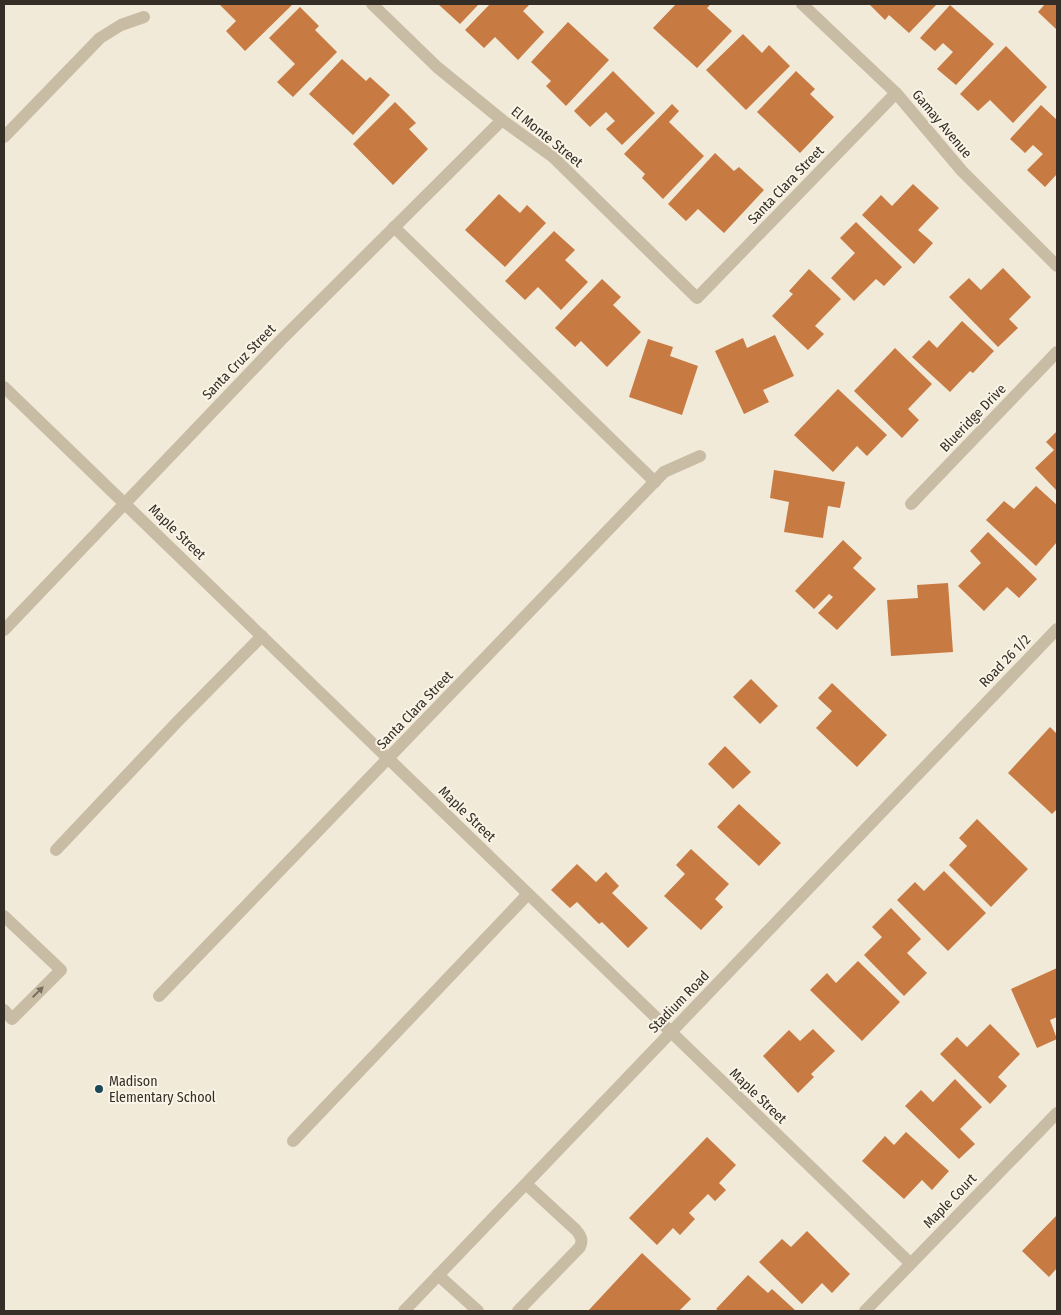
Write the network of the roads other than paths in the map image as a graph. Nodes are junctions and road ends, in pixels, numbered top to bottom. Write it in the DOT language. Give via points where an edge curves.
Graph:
graph roads {
  1 [pos="372,4"];
  2 [pos="802,4"];
  3 [pos="144,17"];
  4 [pos="896,93"];
  5 [pos="502,120"];
  6 [pos="4,137"];
  7 [pos="394,227"];
  8 [pos="1057,266"];
  9 [pos="697,298"];
  10 [pos="1057,352"];
  11 [pos="4,387"];
  12 [pos="700,456"];
  13 [pos="655,482"];
  14 [pos="125,503"];
  15 [pos="911,504"];
  16 [pos="4,630"];
  17 [pos="262,636"];
  18 [pos="1054,637"];
  19 [pos="975,714"];
  20 [pos="389,759"];
  21 [pos="56,850"];
  22 [pos="528,894"];
  23 [pos="4,916"];
  24 [pos="158,996"];
  25 [pos="4,1010"];
  26 [pos="671,1032"];
  27 [pos="1057,1113"];
  28 [pos="293,1141"];
  29 [pos="526,1184"];
  30 [pos="910,1264"];
  31 [pos="438,1275"];
  32 [pos="404,1311"];
  33 [pos="478,1311"];
  34 [pos="518,1311"];
  35 [pos="865,1311"];
  1 -- 5 [label="street, El Monte Street" via="437,67"];
  2 -- 4 [label="street, Gamay Avenue"];
  3 -- 6 [label="street" via="121,25 100,38"];
  4 -- 8 [label="street, Gamay Avenue" via="962,171"];
  4 -- 9 [label="street, Santa Clara Street"];
  5 -- 7 [label="street, Santa Cruz Street"];
  5 -- 9 [label="street, El Monte Street" via="553,157"];
  7 -- 13 [label="street"];
  7 -- 14 [label="street, Santa Cruz Street"];
  10 -- 15 [label="street, Blueridge Drive"];
  11 -- 14 [label="street, Maple Street"];
  12 -- 13 [label="street, Santa Clara Street" via="664,472"];
  13 -- 20 [label="street, Santa Clara Street"];
  14 -- 16 [label="street, Santa Cruz Street"];
  14 -- 17 [label="street, Maple Street"];
  17 -- 20 [label="street, Maple Street"];
  17 -- 21 [label="street"];
  18 -- 19 [label="street, Road 26 1/2"];
  19 -- 26 [label="street, Stadium Road"];
  20 -- 22 [label="street, Maple Street"];
  20 -- 24 [label="street, Santa Clara Street"];
  22 -- 26 [label="street, Maple Street"];
  22 -- 28 [label="street"];
  25 -- 23 [label="street, one-way" via="12,1019 61,970"];
  26 -- 29 [label="street, Stadium Road"];
  26 -- 30 [label="street, Maple Street"];
  27 -- 30 [label="street, Maple Court"];
  29 -- 31 [label="street, Stadium Road"];
  29 -- 34 [label="street" via="576,1230 582,1242"];
  30 -- 35 [label="street, Maple Court"];
  31 -- 32 [label="street, Stadium Road"];
  31 -- 33 [label="street"];
}
